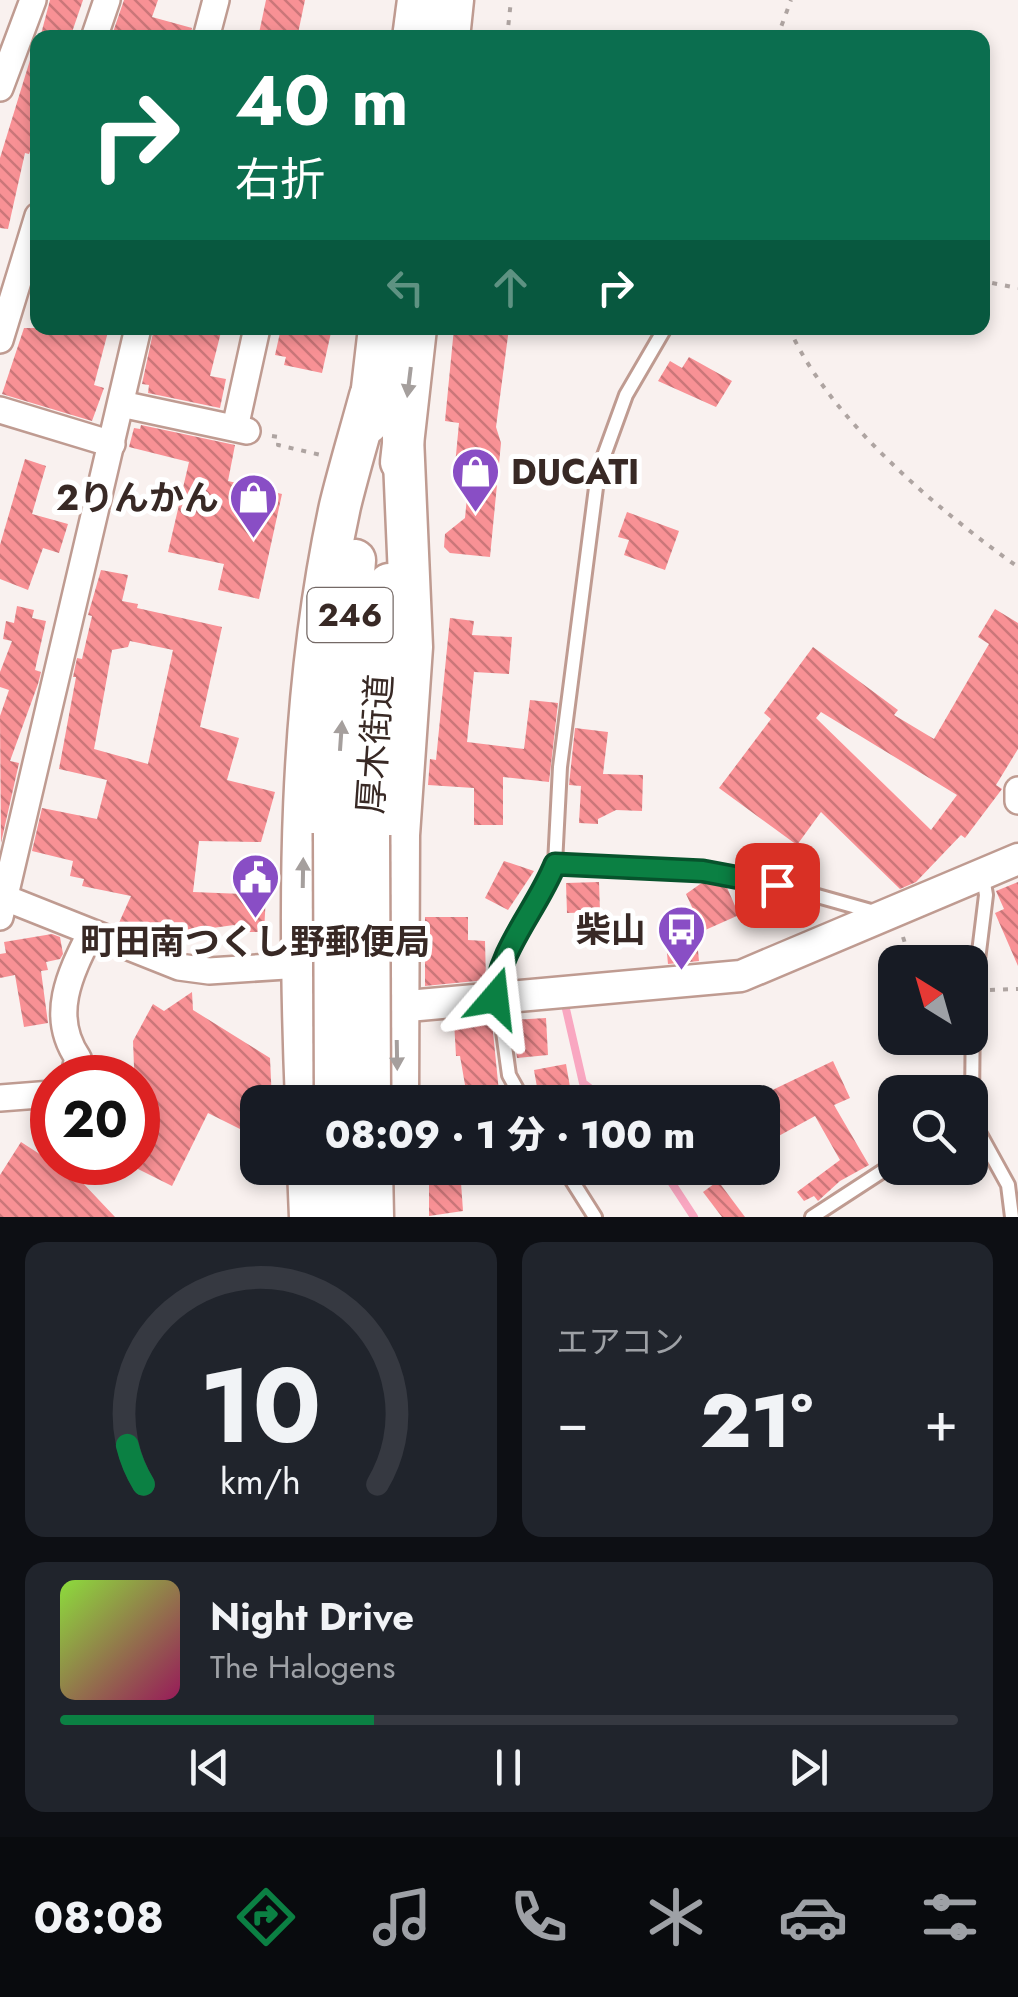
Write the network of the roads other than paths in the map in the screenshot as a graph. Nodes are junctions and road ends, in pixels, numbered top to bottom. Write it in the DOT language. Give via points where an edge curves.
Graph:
graph roads {
  1 [pos="32,0"];
  2 [pos="107,0"];
  3 [pos="216,0"];
  4 [pos="418,0"];
  5 [pos="453,0"];
  6 [pos="97,30"];
  7 [pos="208,30"];
  8 [pos="414,30"];
  9 [pos="450,30"];
  10 [pos="0,88"];
  11 [pos="30,242"];
  12 [pos="136,335"];
  13 [pos="255,335"];
  14 [pos="377,335"];
  15 [pos="415,335"];
  16 [pos="661,335"];
  17 [pos="0,340"];
  18 [pos="370,396"];
  19 [pos="121,404"];
  20 [pos="0,410"];
  21 [pos="403,438"];
  22 [pos="112,444"];
  23 [pos="1018,790"];
  24 [pos="1018,801"];
  25 [pos="351,834"];
  26 [pos="1018,859"];
  27 [pos="555,864"];
  28 [pos="982,876"];
  29 [pos="4,908"];
  30 [pos="890,916"];
  31 [pos="90,934"];
  32 [pos="302,965"];
  33 [pos="495,998"];
  34 [pos="396,1007"];
  35 [pos="304,1041"];
  36 [pos="76,1055"];
  37 [pos="972,1075"];
  38 [pos="305,1085"];
  39 [pos="336,1085"];
  40 [pos="369,1085"];
  41 [pos="398,1085"];
  42 [pos="515,1085"];
  43 [pos="30,1096"];
  44 [pos="0,1098"];
  45 [pos="988,1149"];
  46 [pos="878,1175"];
  47 [pos="309,1185"];
  48 [pos="337,1185"];
  49 [pos="372,1185"];
  50 [pos="400,1185"];
  51 [pos="575,1185"];
  52 [pos="310,1217"];
  53 [pos="338,1217"];
  54 [pos="373,1217"];
  55 [pos="400,1217"];
  56 [pos="595,1217"];
  57 [pos="812,1217"];
  58 [pos="1012,1217"];
  1 -- 10 [label="street"];
  2 -- 6 [label="street"];
  3 -- 7 [label="street"];
  4 -- 8 [label="highway"];
  5 -- 9 [label="highway"];
  11 -- 17 [label="street"];
  12 -- 19 [label="street"];
  13 -- 19 [label="street" via="241,429"];
  14 -- 18 [label="highway, 厚木街道 / 246"];
  15 -- 21 [label="highway, 厚木街道 / 246, one-way"];
  16 -- 27 [label="lane" via="626,395 598,472 560,767"];
  25 -- 18 [label="highway, 厚木街道 / 246, one-way"];
  32 -- 18 [label="highway, one-way" via="319,631 340,506"];
  19 -- 22 [label="street"];
  20 -- 22 [label="street"];
  21 -- 25 [label="highway, 厚木街道 / 246"];
  21 -- 34 [label="highway" via="412,647"];
  22 -- 29 [label="street"];
  23 -- 24 [label="street"];
  25 -- 39 [label="highway, 厚木街道 / 246, bridge"];
  25 -- 40 [label="highway, 厚木街道 / 246, bridge"];
  26 -- 28 [label="street"];
  27 -- 30 [label="lane" via="740,874"];
  27 -- 33 [label="lane" via="500,969"];
  28 -- 30 [label="street"];
  28 -- 37 [label="lane"];
  29 -- 31 [label="street"];
  30 -- 33 [label="street" via="741,976"];
  31 -- 32 [label="street" via="208,972"];
  31 -- 36 [label="street" via="62,1009 66,1041"];
  32 -- 35 [label="highway"];
  33 -- 34 [label="street"];
  33 -- 42 [label="lane"];
  34 -- 35 [label="highway" via="338,1010 310,1026"];
  34 -- 41 [label="highway, one-way"];
  35 -- 38 [label="highway"];
  43 -- 44 [label="street"];
  45 -- 58 [label="lane" via="1008,1185"];
  46 -- 57 [label="lane"];
  47 -- 52 [label="highway"];
  48 -- 53 [label="highway"];
  49 -- 54 [label="highway"];
  50 -- 55 [label="highway"];
  51 -- 56 [label="lane"];
}
